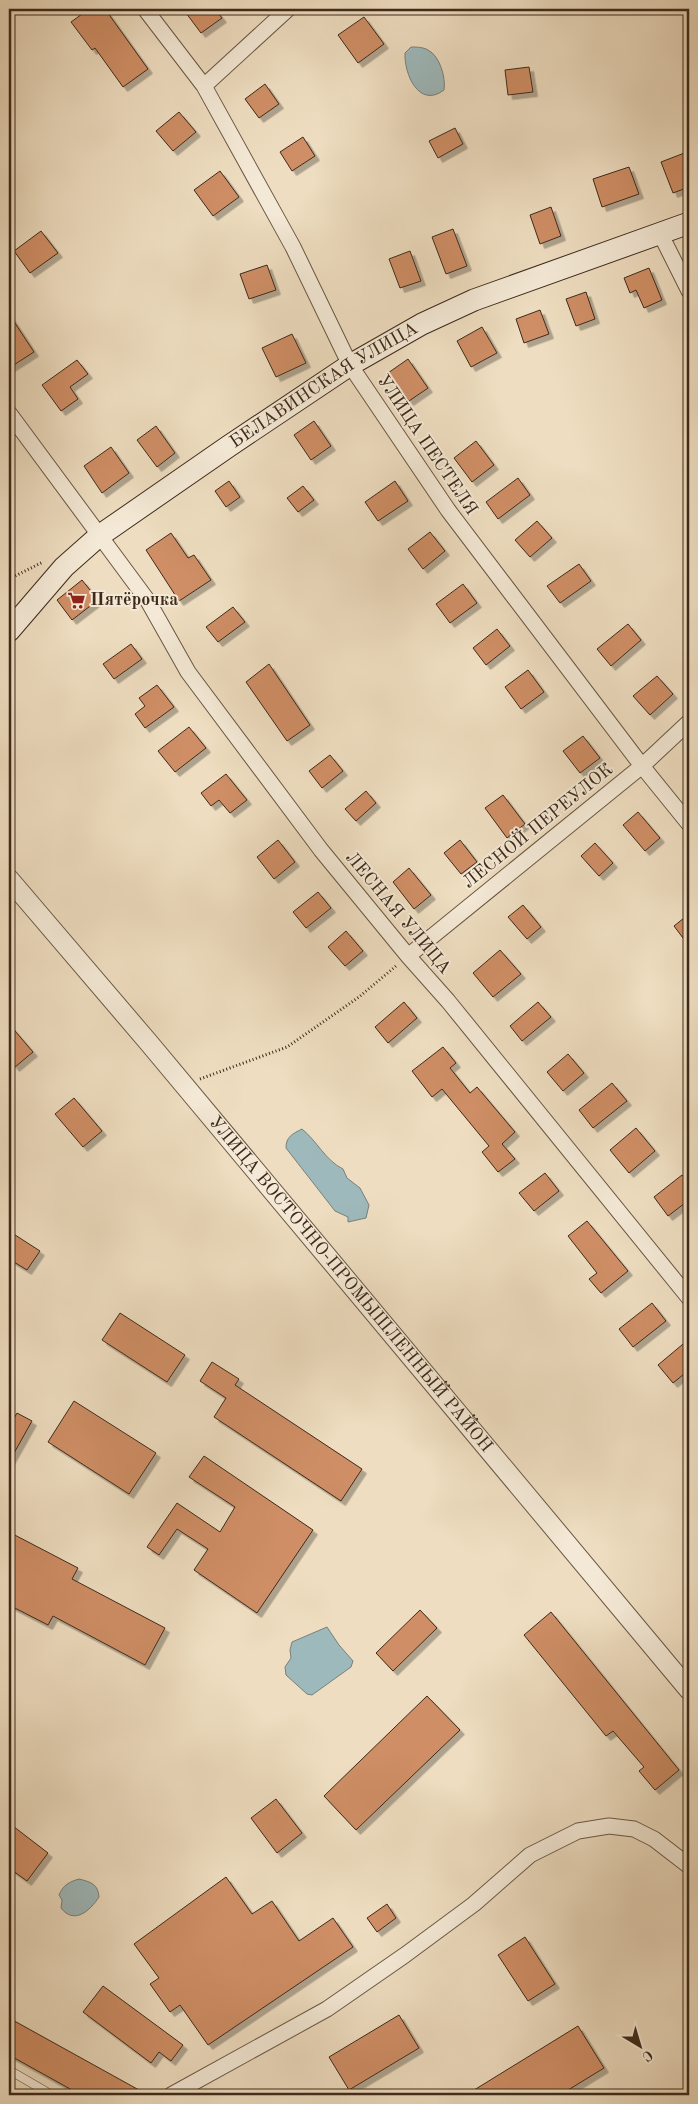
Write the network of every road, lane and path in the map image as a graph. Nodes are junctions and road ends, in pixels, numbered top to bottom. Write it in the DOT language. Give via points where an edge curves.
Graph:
graph roads {
  1 [pos="145,9"];
  2 [pos="288,9"];
  3 [pos="204,86"];
  4 [pos="689,223"];
  5 [pos="660,233"];
  6 [pos="689,291"];
  7 [pos="350,365"];
  8 [pos="9,413"];
  9 [pos="100,536"];
  10 [pos="9,631"];
  11 [pos="689,722"];
  12 [pos="642,766"];
  13 [pos="689,824"];
  14 [pos="9,879"];
  15 [pos="408,956"];
  16 [pos="183,1086"];
  17 [pos="689,1298"];
  18 [pos="687,1681"];
  19 [pos="689,1866"];
  20 [pos="9,2070"];
  21 [pos="52,2095"];
  22 [pos="171,2095"];
  1 -- 3 [label="street, УЛИЦА ПЕСТЕЛЯ"];
  2 -- 3 [label="street"];
  3 -- 7 [label="street, УЛИЦА ПЕСТЕЛЯ" via="294,248"];
  4 -- 5 [label="main road, БЕЛАВИНСКАЯ УЛИЦА"];
  5 -- 6 [label="street"];
  5 -- 7 [label="main road, БЕЛАВИНСКАЯ УЛИЦА" via="474,300 422,324"];
  7 -- 9 [label="main road, БЕЛАВИНСКАЯ УЛИЦА"];
  7 -- 12 [label="street, УЛИЦА ПЕСТЕЛЯ" via="448,510"];
  8 -- 9 [label="street, ЛЕСНАЯ УЛИЦА"];
  9 -- 10 [label="main road, БЕЛАВИНСКАЯ УЛИЦА" via="64,567"];
  9 -- 15 [label="street, ЛЕСНАЯ УЛИЦА" via="148,601 188,672 321,850"];
  11 -- 12 [label="street, ЛЕСНОЙ ПЕРЕУЛОК"];
  12 -- 13 [label="street, УЛИЦА ПЕСТЕЛЯ"];
  12 -- 15 [label="street, ЛЕСНОЙ ПЕРЕУЛОК"];
  14 -- 16 [label="street, УЛИЦА ВОСТОЧНО-ПРОМЫШЛЕННЫЙ РАЙОН"];
  15 -- 16 [label="path" via="359,997 287,1047"];
  15 -- 17 [label="street, ЛЕСНАЯ УЛИЦА"];
  16 -- 18 [label="street, УЛИЦА ВОСТОЧНО-ПРОМЫШЛЕННЫЙ РАЙОН"];
  19 -- 22 [label="street" via="654,1839 634,1829 609,1826 578,1831 530,1855 466,1909 327,2009"];
  20 -- 21 [label="lane"];
}
